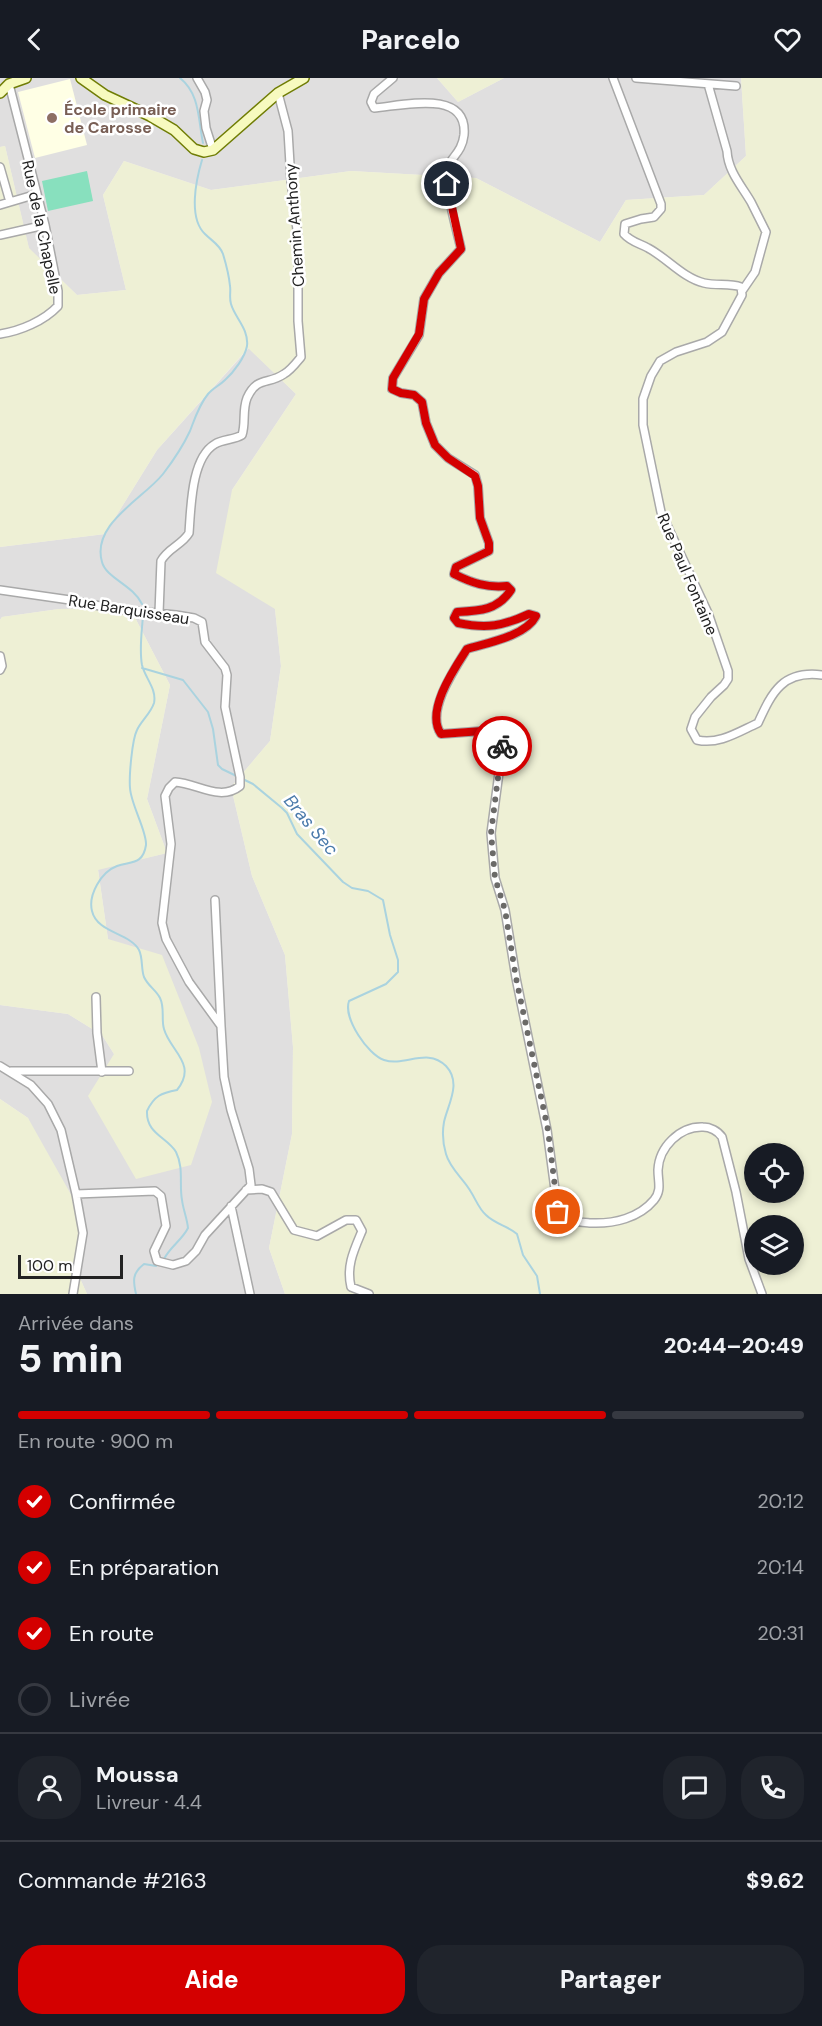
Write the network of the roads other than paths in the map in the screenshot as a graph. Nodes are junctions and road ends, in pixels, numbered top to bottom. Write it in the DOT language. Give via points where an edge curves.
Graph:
graph roads {
  1 [pos="26,78"];
  2 [pos="81,78"];
  3 [pos="197,78"];
  4 [pos="304,78"];
  5 [pos="393,78"];
  6 [pos="613,78"];
  7 [pos="636,78"];
  8 [pos="294,81"];
  9 [pos="9,84"];
  10 [pos="708,84"];
  11 [pos="736,86"];
  12 [pos="0,93"];
  13 [pos="278,93"];
  14 [pos="213,150"];
  15 [pos="0,167"];
  16 [pos="37,194"];
  17 [pos="10,202"];
  18 [pos="0,205"];
  19 [pos="45,225"];
  20 [pos="0,234"];
  21 [pos="742,291"];
  22 [pos="0,334"];
  23 [pos="0,590"];
  24 [pos="159,613"];
  25 [pos="0,656"];
  26 [pos="0,670"];
  27 [pos="822,675"];
  28 [pos="215,900"];
  29 [pos="96,997"];
  30 [pos="221,1026"];
  31 [pos="3,1068"];
  32 [pos="129,1071"];
  33 [pos="102,1072"];
  34 [pos="246,1190"];
  35 [pos="76,1194"];
  36 [pos="231,1206"];
  37 [pos="73,1294"];
  38 [pos="250,1294"];
  39 [pos="369,1294"];
  40 [pos="762,1294"];
  1 -- 9 [label="main road"];
  2 -- 14 [label="main road" via="105,95 174,130 194,149"];
  3 -- 14 [label="street" via="207,100 206,129"];
  4 -- 8 [label="main road"];
  5 -- 40 [label="street" via="374,94 374,108 438,103 460,115 464,136 460,152 448,167 447,184 461,249 439,273 424,299 419,334 393,378 392,389 414,395 422,402 435,445 475,476 489,551 456,567 454,574 472,583 507,586 511,590 496,606 457,612 454,618 458,623 478,627 505,625 529,614 536,616 532,624 507,637 467,649 438,704 437,727 441,734 496,730 504,735 491,833 495,878 505,910 548,1130 558,1212 575,1222 602,1223 642,1212 660,1191 661,1154 678,1134 707,1126 722,1137 749,1259"];
  6 -- 21 [label="street" via="661,204 654,217 625,224 624,234 688,276 705,284 731,284"];
  7 -- 10 [label="street"];
  8 -- 13 [label="main road"];
  9 -- 12 [label="main road"];
  9 -- 16 [label="street, Rue de la Chapelle"];
  10 -- 11 [label="street"];
  10 -- 21 [label="street" via="727,160 766,232 755,272"];
  13 -- 14 [label="main road"];
  13 -- 24 [label="street, Chemin Anthony" via="288,131 298,238 301,357 283,376 256,384 244,408 242,435 216,443 207,451 193,484 189,533 161,561"];
  15 -- 17 [label="street"];
  16 -- 17 [label="street"];
  16 -- 19 [label="street, Rue de la Chapelle"];
  17 -- 18 [label="street"];
  19 -- 20 [label="street"];
  19 -- 22 [label="street, Rue de la Chapelle" via="58,306 17,332"];
  21 -- 27 [label="street, Rue Paul Fontaine" via="722,332 660,361 643,399 643,425 661,512 708,613 728,671 728,679 695,717 691,729 697,740 720,740 758,723 770,698 786,680 806,673"];
  23 -- 24 [label="street, Rue Barquisseau"];
  24 -- 30 [label="street, Rue Barquisseau" via="202,622 205,642 227,675 225,706 240,786 233,792 221,793 175,782 169,788 165,796 171,844 162,923 166,939 189,982"];
  25 -- 26 [label="street"];
  28 -- 30 [label="street"];
  29 -- 33 [label="street"];
  30 -- 34 [label="street" via="224,1077 249,1169 251,1185"];
  31 -- 33 [label="street"];
  31 -- 35 [label="street" via="31,1085 48,1104 61,1130"];
  32 -- 33 [label="street"];
  34 -- 36 [label="street"];
  34 -- 39 [label="street" via="271,1192 294,1230 317,1236 346,1220 356,1220 362,1231 350,1260 348,1277 351,1287"];
  35 -- 36 [label="street" via="155,1191 161,1196 166,1226 154,1251 157,1261 173,1265 186,1261 196,1251"];
  35 -- 37 [label="street" via="83,1233"];
  36 -- 38 [label="street"];
}
